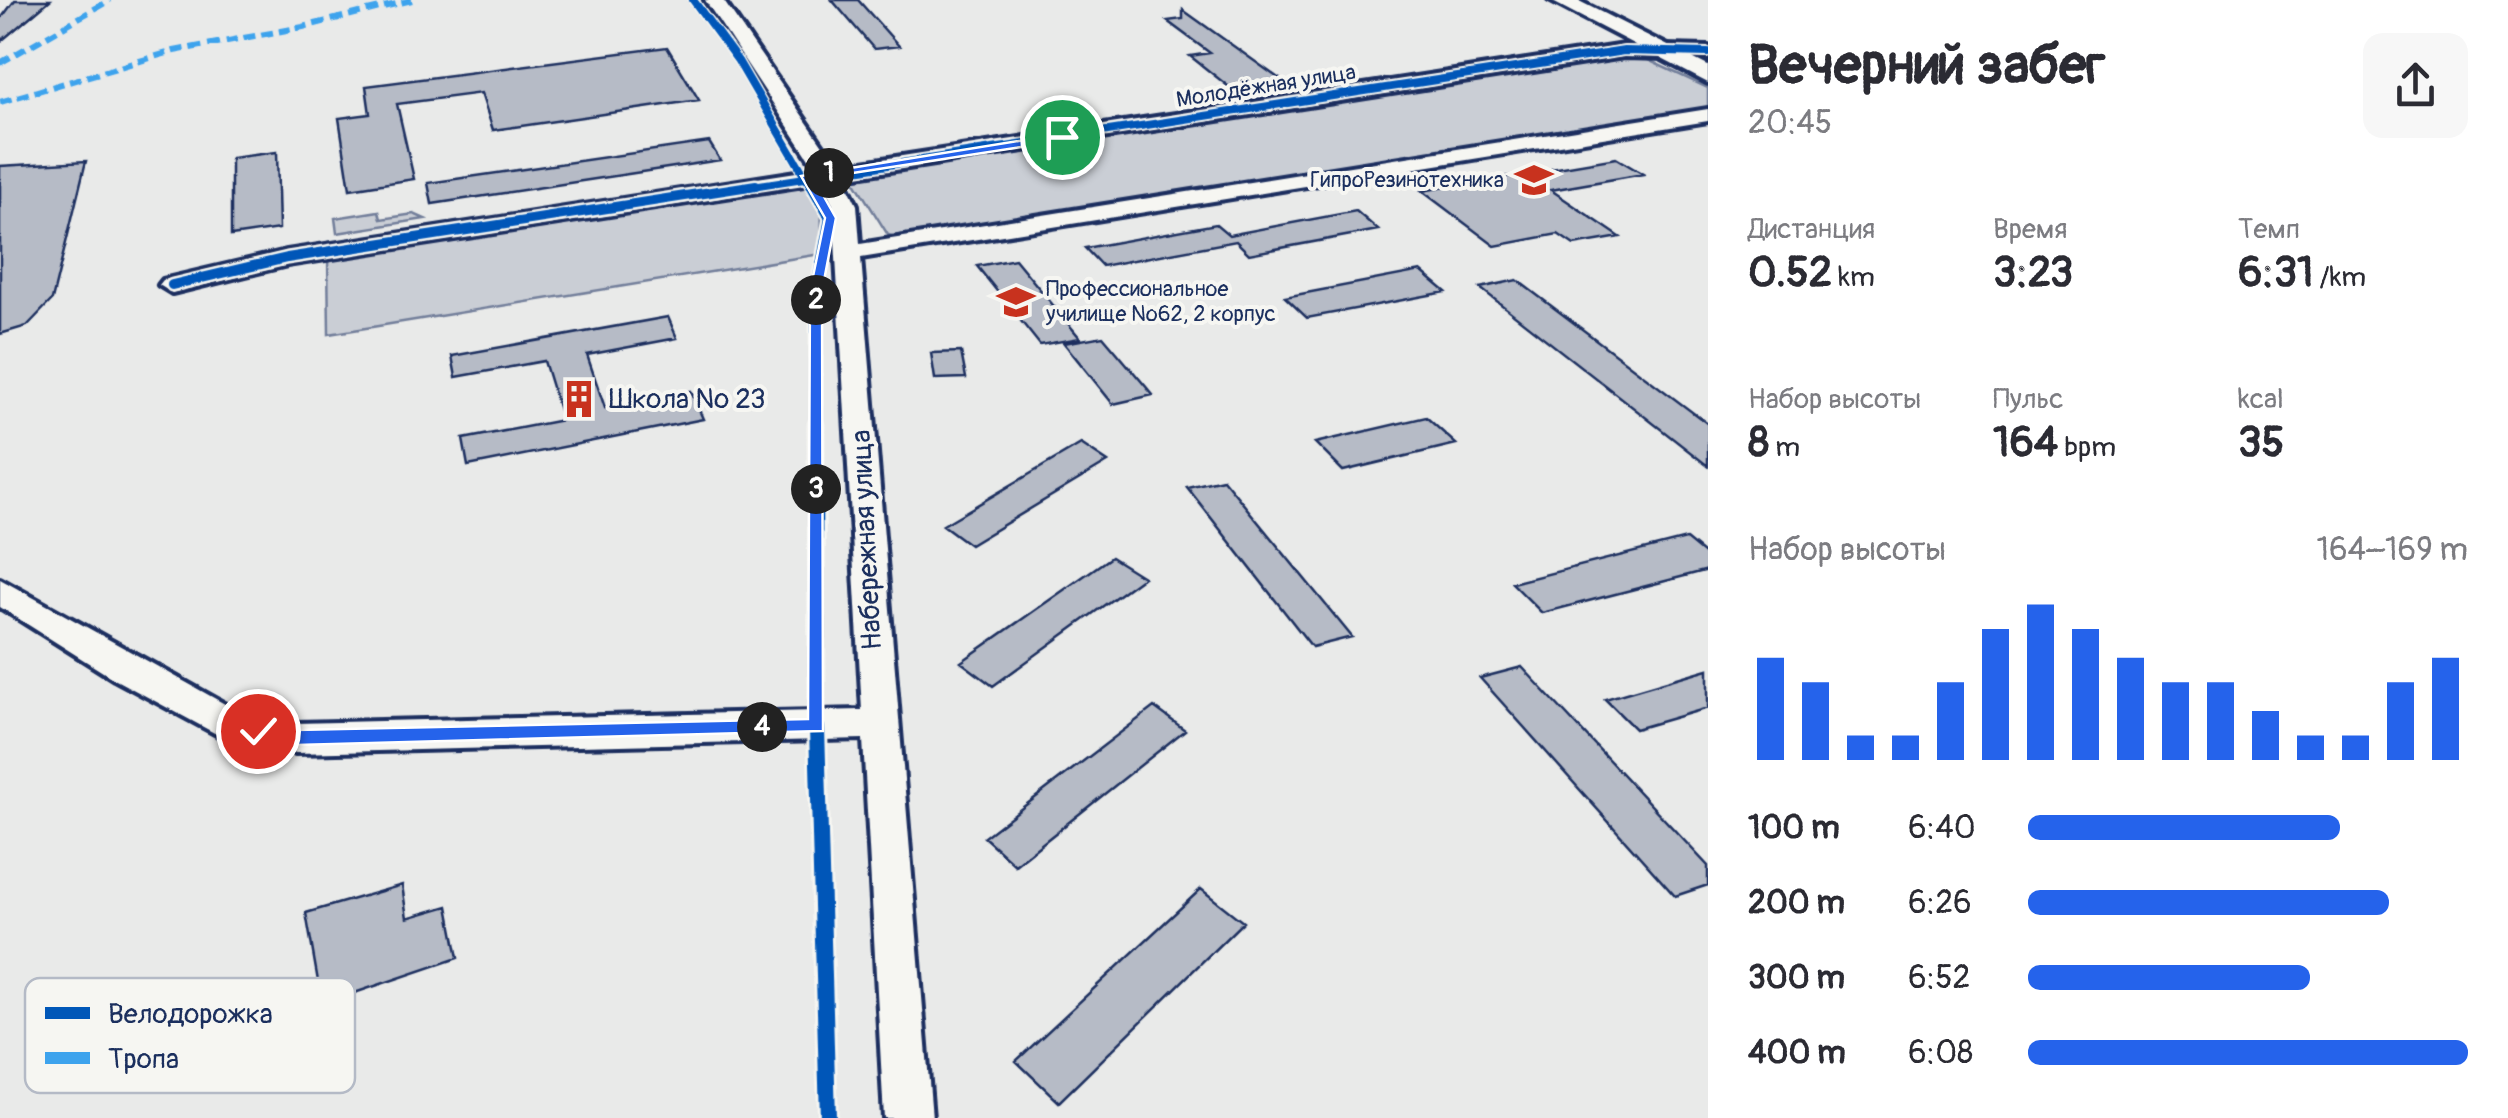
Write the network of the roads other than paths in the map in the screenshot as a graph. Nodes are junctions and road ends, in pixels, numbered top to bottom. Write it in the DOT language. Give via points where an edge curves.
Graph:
graph roads {
  1 [pos="714,0"];
  2 [pos="1560,0"];
  3 [pos="1664,52"];
  4 [pos="1708,53"];
  5 [pos="1708,76"];
  6 [pos="1708,115"];
  7 [pos="830,173"];
  8 [pos="852,252"];
  9 [pos="172,285"];
  10 [pos="0,591"];
  11 [pos="878,724"];
  12 [pos="908,1118"];
  1 -- 7 [label="street, Набережная улица"];
  2 -- 3 [label="main road"];
  3 -- 4 [label="street, Молодёжная улица"];
  3 -- 5 [label="main road"];
  3 -- 7 [label="street, Молодёжная улица" via="1624,51"];
  6 -- 8 [label="street"];
  7 -- 8 [label="street, Набережная улица" via="846,206"];
  7 -- 9 [label="street, Молодёжная улица" via="287,258"];
  8 -- 11 [label="street, Набережная улица"];
  10 -- 11 [label="street" via="233,726 296,738"];
  11 -- 12 [label="street, Набережная улица"];
}
